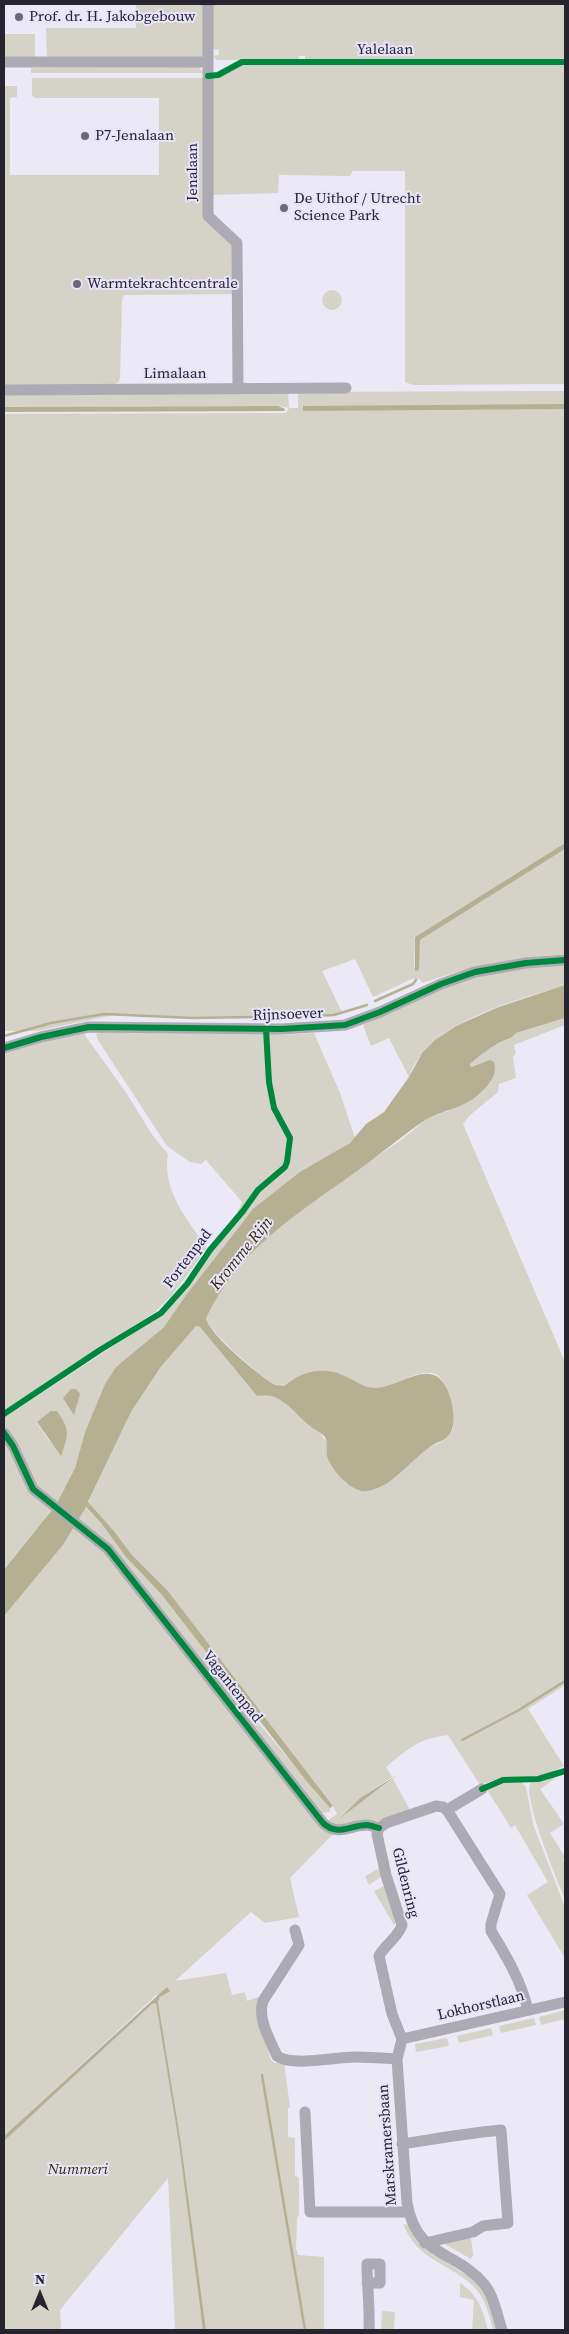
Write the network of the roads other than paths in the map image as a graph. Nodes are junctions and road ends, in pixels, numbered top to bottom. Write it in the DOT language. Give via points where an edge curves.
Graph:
graph roads {
  1 [pos="208,4"];
  2 [pos="4,62"];
  3 [pos="208,62"];
  4 [pos="346,388"];
  5 [pos="238,389"];
  6 [pos="4,390"];
  7 [pos="565,960"];
  8 [pos="4,1048"];
  9 [pos="4,1433"];
  10 [pos="482,1789"];
  11 [pos="448,1810"];
  12 [pos="379,1828"];
  13 [pos="295,1930"];
  14 [pos="565,2002"];
  15 [pos="528,2010"];
  16 [pos="402,2039"];
  17 [pos="397,2059"];
  18 [pos="305,2112"];
  19 [pos="402,2144"];
  20 [pos="408,2212"];
  21 [pos="425,2242"];
  22 [pos="367,2283"];
  23 [pos="369,2330"];
  24 [pos="502,2330"];
  1 -- 3 [label="street, Jenalaan"];
  2 -- 3 [label="street"];
  3 -- 5 [label="street, Jenalaan" via="208,216 237,243"];
  4 -- 5 [label="street, Limalaan"];
  5 -- 6 [label="street, Limalaan"];
  7 -- 8 [label="street, Rijnsoever" via="475,972 345,1025 281,1029 89,1027"];
  9 -- 12 [label="street, Vagantenpad" via="34,1489 108,1549 323,1823 338,1831 366,1825"];
  10 -- 11 [label="street"];
  11 -- 12 [label="street" via="436,1806"];
  11 -- 15 [label="street" via="500,1894 491,1931 514,1969"];
  12 -- 16 [label="street, Gildenring" via="377,1834 386,1875 402,1925 380,1956 392,2014"];
  13 -- 17 [label="street" via="299,1946 260,2009 277,2056 282,2060"];
  14 -- 15 [label="street, Lokhorstlaan"];
  15 -- 16 [label="street, Lokhorstlaan"];
  16 -- 17 [label="street, Marskramersbaan"];
  17 -- 19 [label="street, Marskramersbaan"];
  18 -- 20 [label="street" via="310,2212"];
  19 -- 20 [label="street, Marskramersbaan"];
  19 -- 21 [label="street" via="501,2130 508,2223 483,2226 473,2232"];
  20 -- 21 [label="street, Marskramersbaan"];
  21 -- 24 [label="street, Marskramersbaan" via="483,2283 491,2296"];
  22 -- 23 [label="street"];
}
